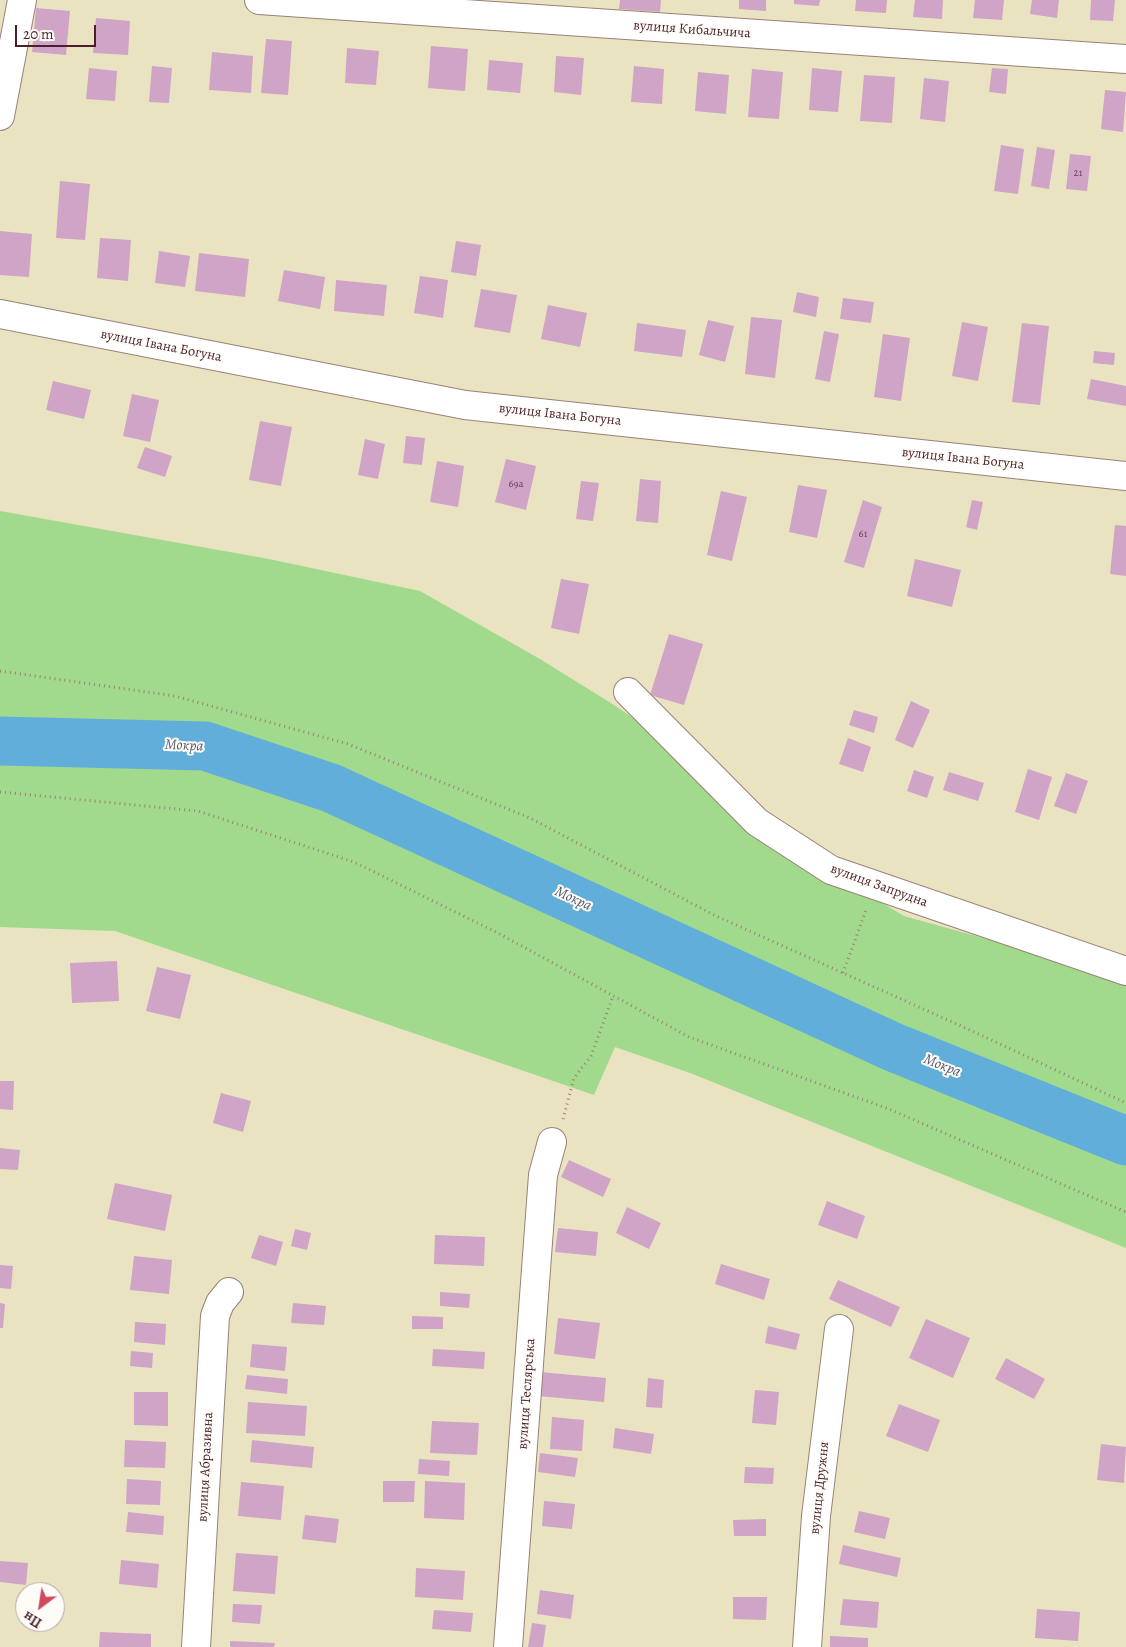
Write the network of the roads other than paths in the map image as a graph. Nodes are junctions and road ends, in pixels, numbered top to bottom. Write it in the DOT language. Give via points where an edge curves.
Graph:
graph roads {
  1 [pos="22,0"];
  2 [pos="259,0"];
  3 [pos="1126,59"];
  4 [pos="0,116"];
  5 [pos="0,314"];
  6 [pos="1126,476"];
  7 [pos="628,692"];
  8 [pos="1126,971"];
  9 [pos="552,1142"];
  10 [pos="229,1292"];
  11 [pos="839,1329"];
  12 [pos="196,1647"];
  13 [pos="508,1647"];
  14 [pos="807,1647"];
  1 -- 4 [label="street"];
  2 -- 3 [label="street, вулиця Кибальчича"];
  5 -- 6 [label="street, вулиця Івана Богуна" via="465,405"];
  7 -- 8 [label="street, вулиця Запрудна" via="757,822 830,870"];
  9 -- 13 [label="street, вулиця Теслярська" via="543,1175"];
  10 -- 12 [label="street, вулиця Абразивна" via="215,1316"];
  11 -- 14 [label="street, вулиця Дружня" via="816,1516"];
}
